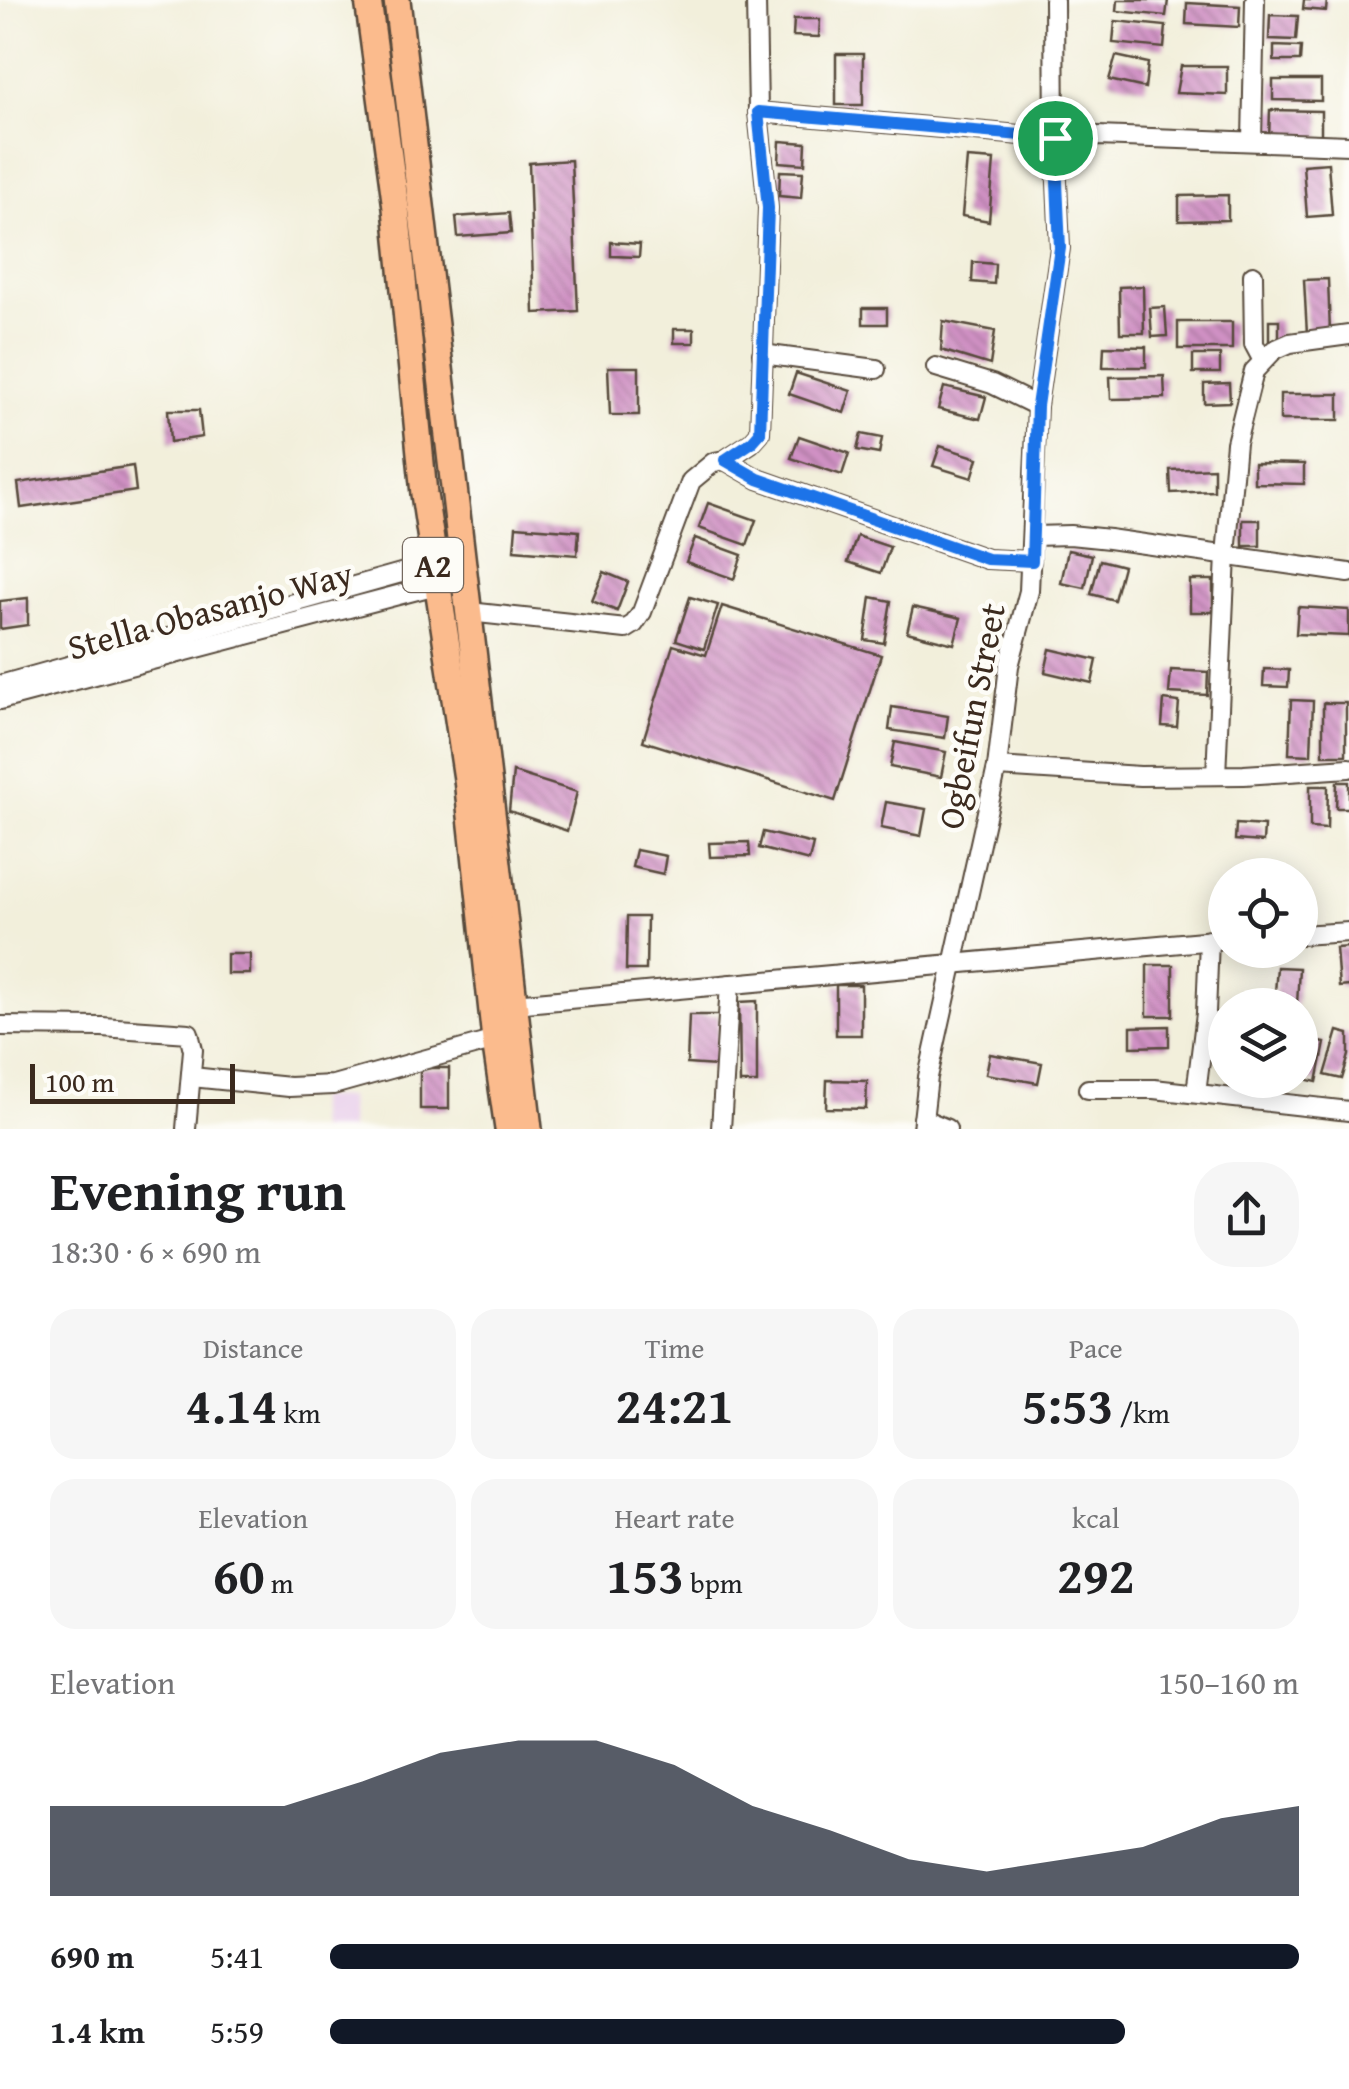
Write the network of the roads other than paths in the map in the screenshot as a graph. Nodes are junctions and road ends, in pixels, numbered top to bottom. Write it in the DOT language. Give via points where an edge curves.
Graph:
graph roads {
  1 [pos="368,0"];
  2 [pos="397,0"];
  3 [pos="756,0"];
  4 [pos="1054,0"];
  5 [pos="1256,0"];
  6 [pos="758,112"];
  7 [pos="1055,138"];
  8 [pos="1252,140"];
  9 [pos="1349,145"];
  10 [pos="1253,275"];
  11 [pos="1349,336"];
  12 [pos="762,354"];
  13 [pos="1262,359"];
  14 [pos="936,368"];
  15 [pos="876,369"];
  16 [pos="1037,406"];
  17 [pos="725,460"];
  18 [pos="1032,536"];
  19 [pos="1226,554"];
  20 [pos="1032,561"];
  21 [pos="1349,572"];
  22 [pos="434,574"];
  23 [pos="469,612"];
  24 [pos="0,685"];
  25 [pos="0,700"];
  26 [pos="997,766"];
  27 [pos="1349,768"];
  28 [pos="1216,775"];
  29 [pos="1349,932"];
  30 [pos="1318,934"];
  31 [pos="1208,940"];
  32 [pos="952,964"];
  33 [pos="1210,968"];
  34 [pos="730,984"];
  35 [pos="514,1004"];
  36 [pos="0,1026"];
  37 [pos="494,1040"];
  38 [pos="192,1077"];
  39 [pos="1088,1089"];
  40 [pos="1196,1094"];
  41 [pos="1349,1111"];
  42 [pos="923,1124"];
  43 [pos="186,1129"];
  44 [pos="508,1129"];
  45 [pos="529,1129"];
  46 [pos="721,1129"];
  47 [pos="947,1129"];
  1 -- 22 [label="highway, A2"];
  2 -- 23 [label="highway, A2"];
  3 -- 6 [label="street"];
  4 -- 7 [label="street, Ogbeifun Street"];
  5 -- 8 [label="street"];
  6 -- 7 [label="street"];
  6 -- 12 [label="street" via="768,208"];
  7 -- 8 [label="street"];
  7 -- 16 [label="street, Ogbeifun Street" via="1060,248"];
  8 -- 9 [label="street"];
  10 -- 13 [label="street" via="1254,344"];
  11 -- 13 [label="street" via="1290,342"];
  12 -- 15 [label="street"];
  12 -- 17 [label="street" via="760,433"];
  13 -- 19 [label="street" via="1236,443"];
  14 -- 16 [label="street"];
  16 -- 18 [label="street, Ogbeifun Street"];
  17 -- 20 [label="street" via="758,479 987,559"];
  17 -- 23 [label="street" via="691,481 634,624"];
  18 -- 19 [label="street" via="1070,534"];
  18 -- 20 [label="street, Ogbeifun Street"];
  19 -- 21 [label="street"];
  19 -- 28 [label="street"];
  20 -- 26 [label="street, Ogbeifun Street" via="1009,666"];
  22 -- 24 [label="street"];
  22 -- 25 [label="street, Stella Obasanjo Way"];
  22 -- 37 [label="highway, A2" via="466,778"];
  23 -- 35 [label="highway, A2"];
  26 -- 28 [label="street"];
  26 -- 32 [label="street, Ogbeifun Street"];
  27 -- 28 [label="street"];
  29 -- 30 [label="street"];
  31 -- 32 [label="street"];
  32 -- 34 [label="street"];
  32 -- 42 [label="street, Ogbeifun Street"];
  33 -- 40 [label="street"];
  34 -- 35 [label="street"];
  34 -- 46 [label="street"];
  35 -- 45 [label="highway, A2"];
  36 -- 38 [label="street" via="189,1033"];
  37 -- 38 [label="street" via="333,1085"];
  37 -- 44 [label="highway, A2"];
  38 -- 43 [label="street"];
  39 -- 40 [label="street"];
  40 -- 41 [label="street"];
  42 -- 47 [label="street"];
}
